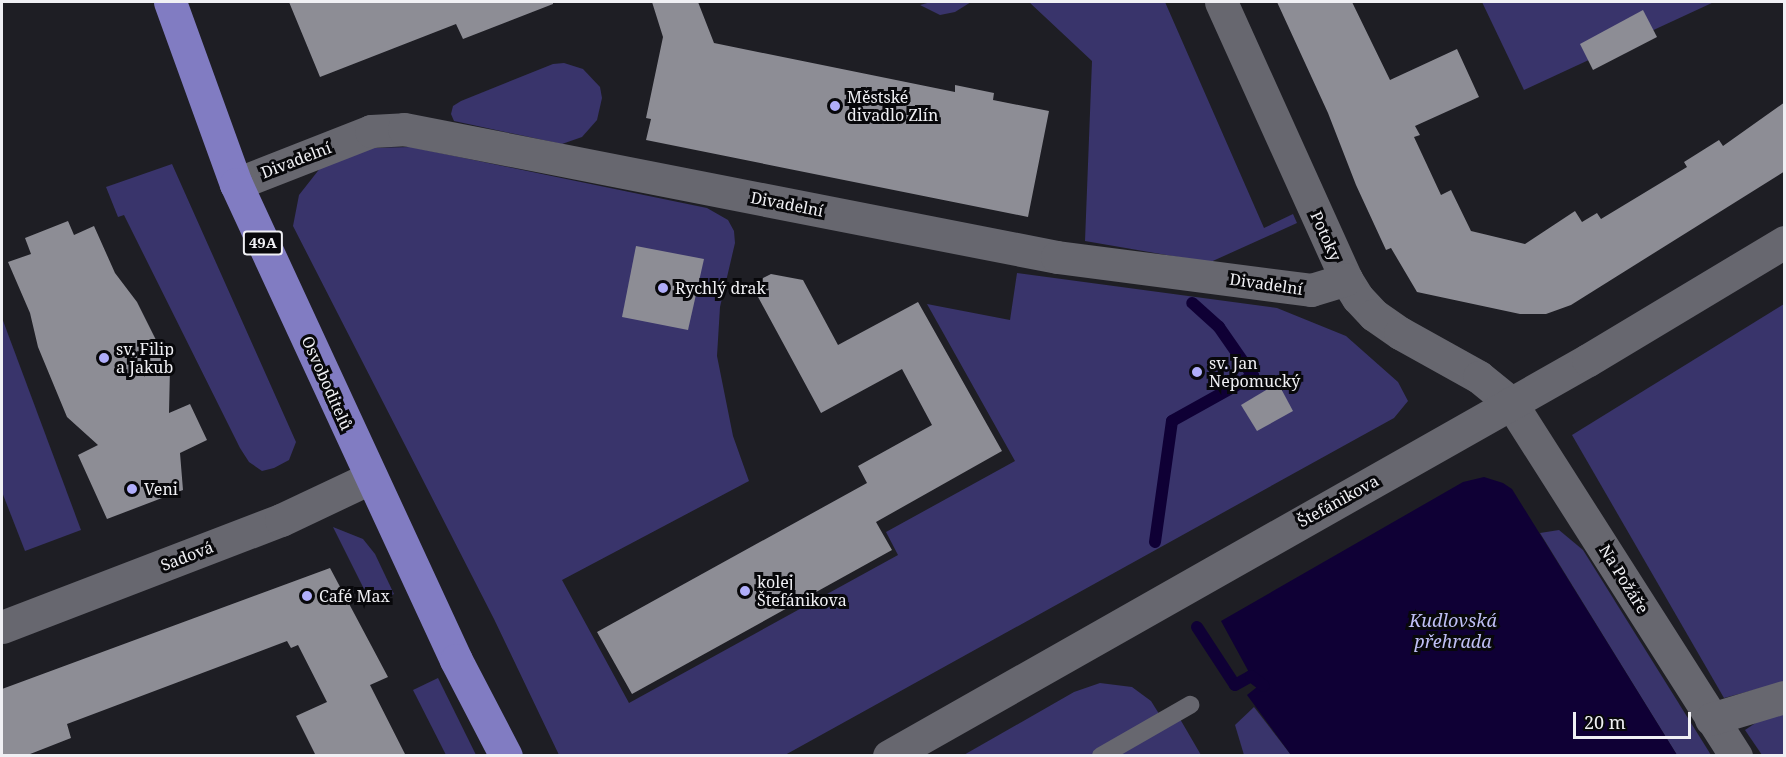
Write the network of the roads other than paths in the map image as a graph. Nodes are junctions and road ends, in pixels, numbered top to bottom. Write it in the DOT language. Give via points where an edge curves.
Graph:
graph roads {
  1 [pos="171,2"];
  2 [pos="1221,2"];
  3 [pos="236,184"];
  4 [pos="1785,242"];
  5 [pos="1346,279"];
  6 [pos="1511,403"];
  7 [pos="370,478"];
  8 [pos="2,627"];
  9 [pos="1785,697"];
  10 [pos="1190,705"];
  11 [pos="1711,719"];
  12 [pos="506,756"];
  13 [pos="889,756"];
  14 [pos="1101,756"];
  15 [pos="1736,756"];
  1 -- 3 [label="main road, Osvoboditelů / 49A"];
  2 -- 5 [label="street, Potoky"];
  3 -- 5 [label="street, Divadelní" via="371,131 404,129 1057,257 1311,290"];
  3 -- 7 [label="main road, Osvoboditelů / 49A"];
  4 -- 6 [label="street, Štefánikova"];
  5 -- 6 [label="street, Potoky" via="1374,315 1479,377"];
  6 -- 11 [label="street, Na Požáře"];
  6 -- 13 [label="street, Štefánikova"];
  7 -- 8 [label="street, Sadová" via="281,520"];
  7 -- 12 [label="main road, Osvoboditelů / 49A"];
  9 -- 11 [label="street"];
  10 -- 14 [label="lane"];
  11 -- 15 [label="street, Na Požáře"];
}
